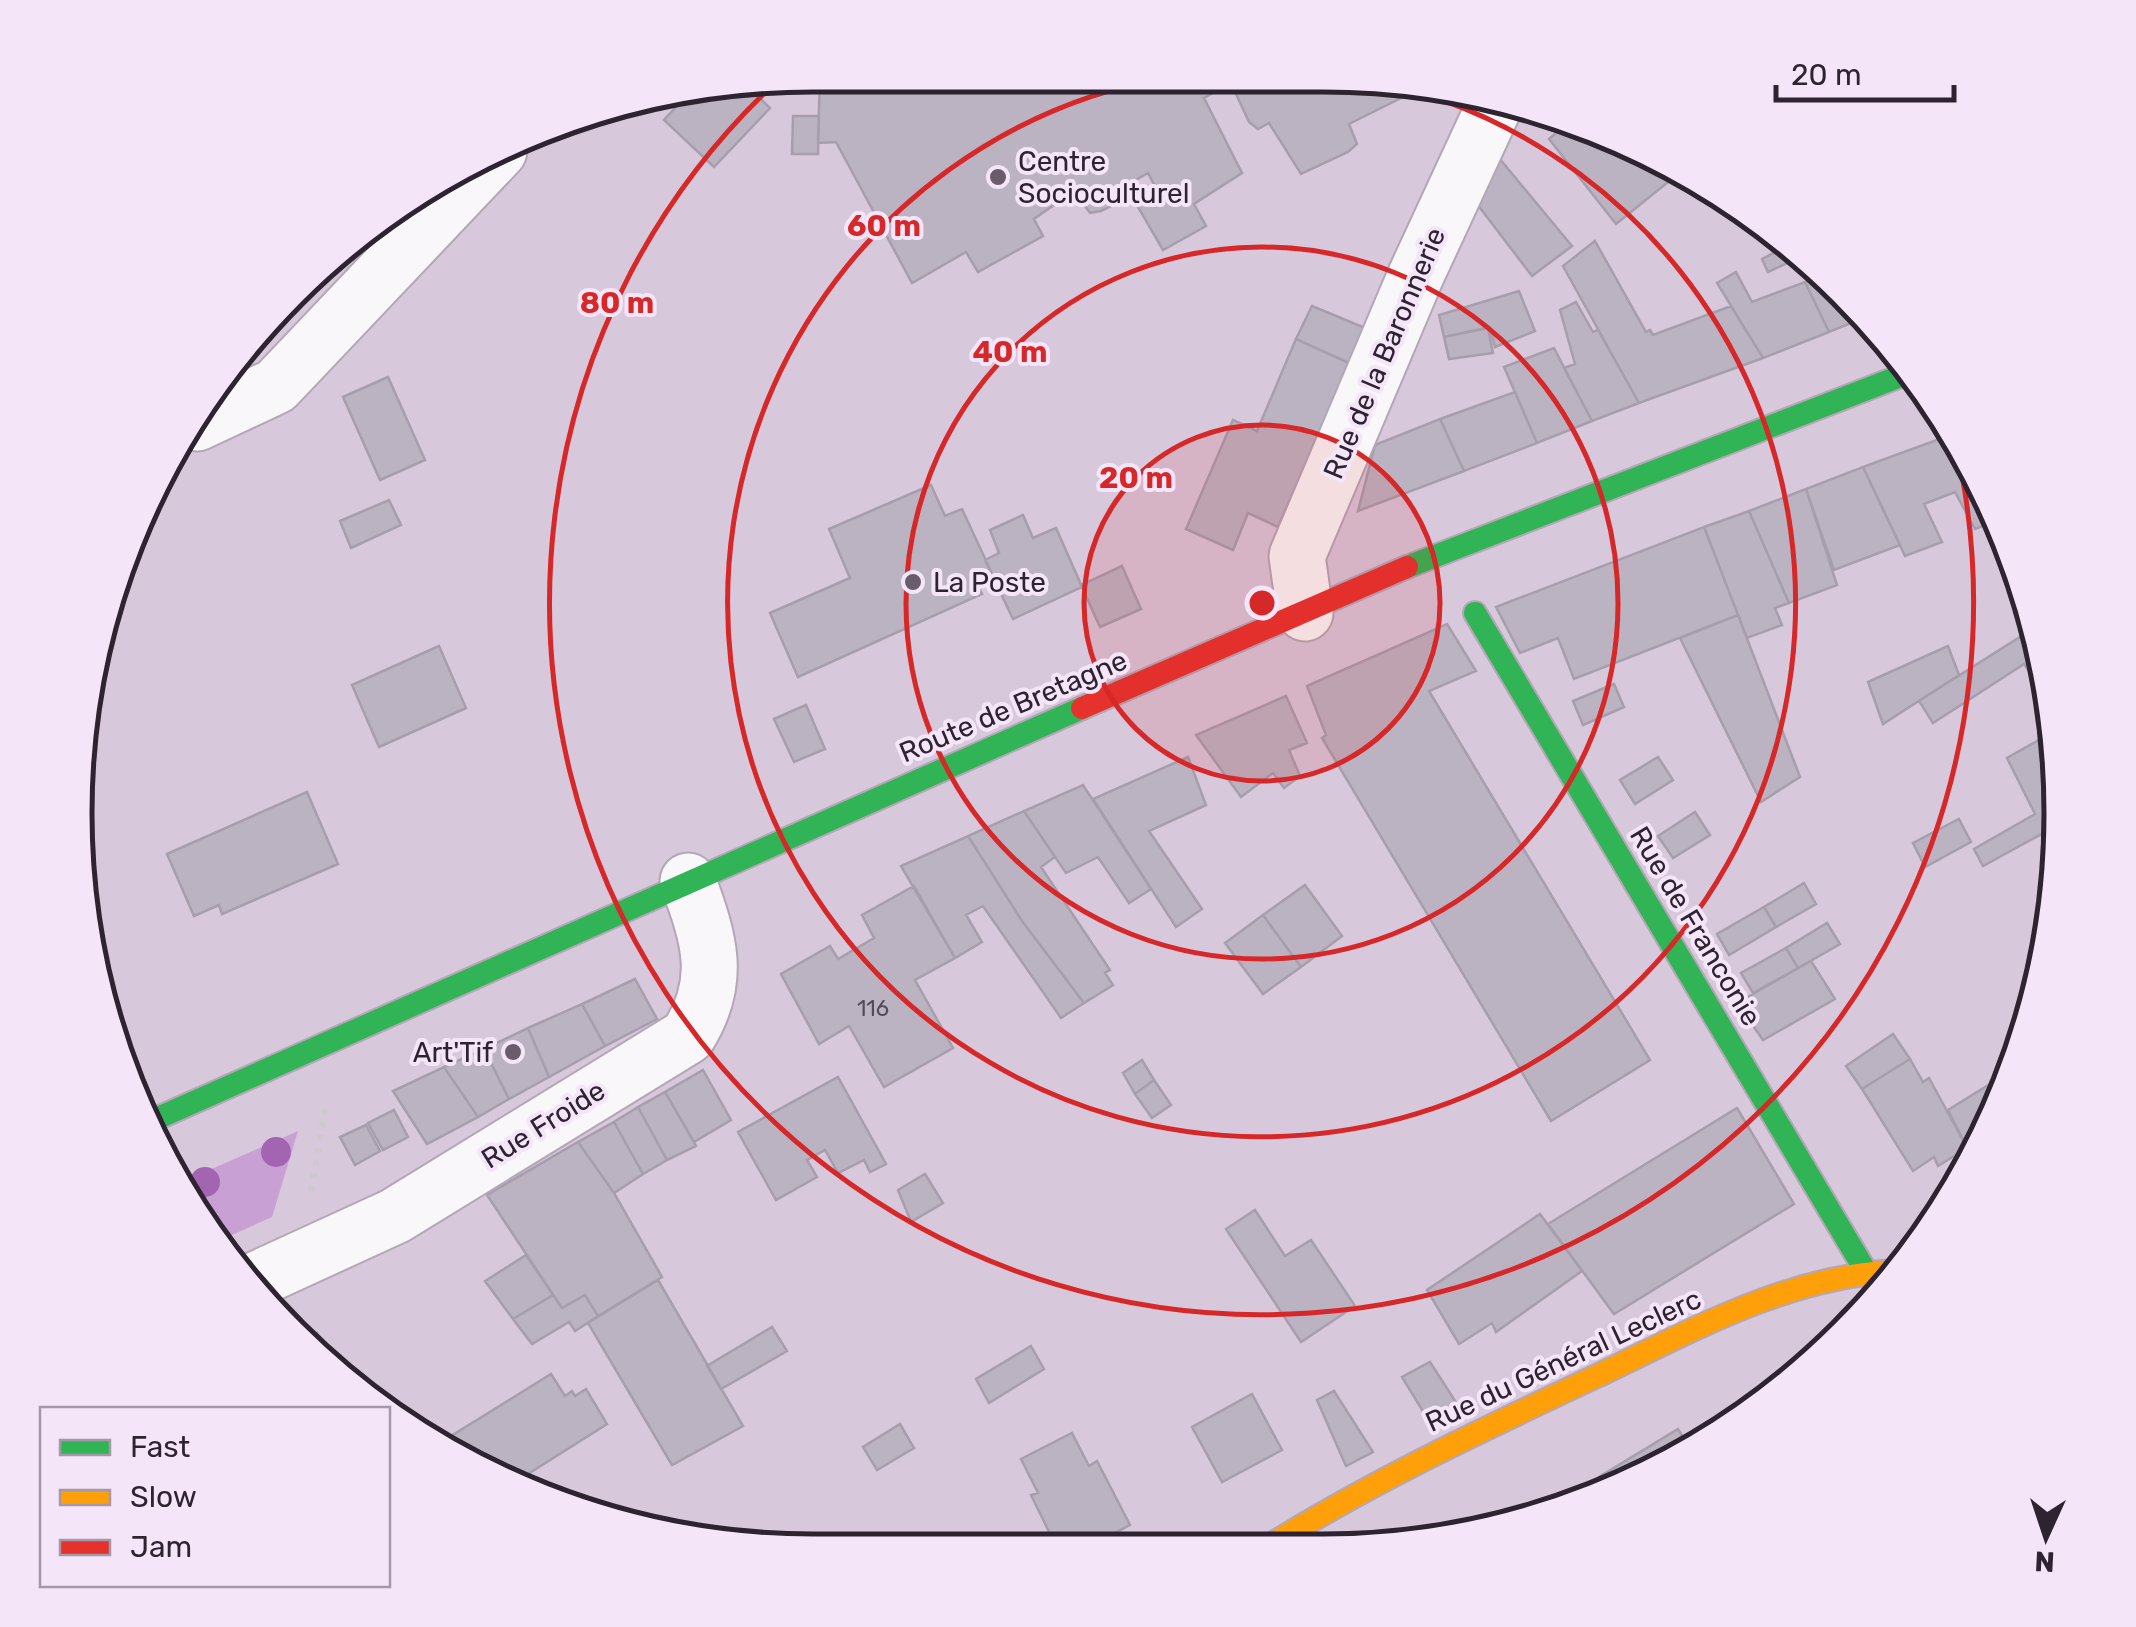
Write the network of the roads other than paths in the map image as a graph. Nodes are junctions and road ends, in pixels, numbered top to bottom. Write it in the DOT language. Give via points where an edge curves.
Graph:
graph roads {
  1 [pos="1491,113"];
  2 [pos="473,179"];
  3 [pos="1897,378"];
  4 [pos="212,416"];
  5 [pos="1305,613"];
  6 [pos="1475,613"];
  7 [pos="688,881"];
  8 [pos="160,1117"];
  9 [pos="1865,1270"];
  10 [pos="1880,1271"];
  11 [pos="274,1272"];
  12 [pos="1288,1534"];
  1 -- 5 [label="street, Rue de la Baronnerie" via="1297,556"];
  2 -- 4 [label="street" via="276,386"];
  3 -- 5 [label="main road, Route de Bretagne"];
  5 -- 7 [label="main road, Route de Bretagne"];
  6 -- 9 [label="main road, Rue de Franconie"];
  7 -- 8 [label="main road, Route de Bretagne"];
  7 -- 11 [label="street, Rue Froide" via="706,932 710,974 705,1008 688,1036 395,1216"];
  9 -- 10 [label="main road, Rue du Général Leclerc"];
  9 -- 12 [label="main road, Rue du Général Leclerc" via="1750,1304 1465,1438"];
}
